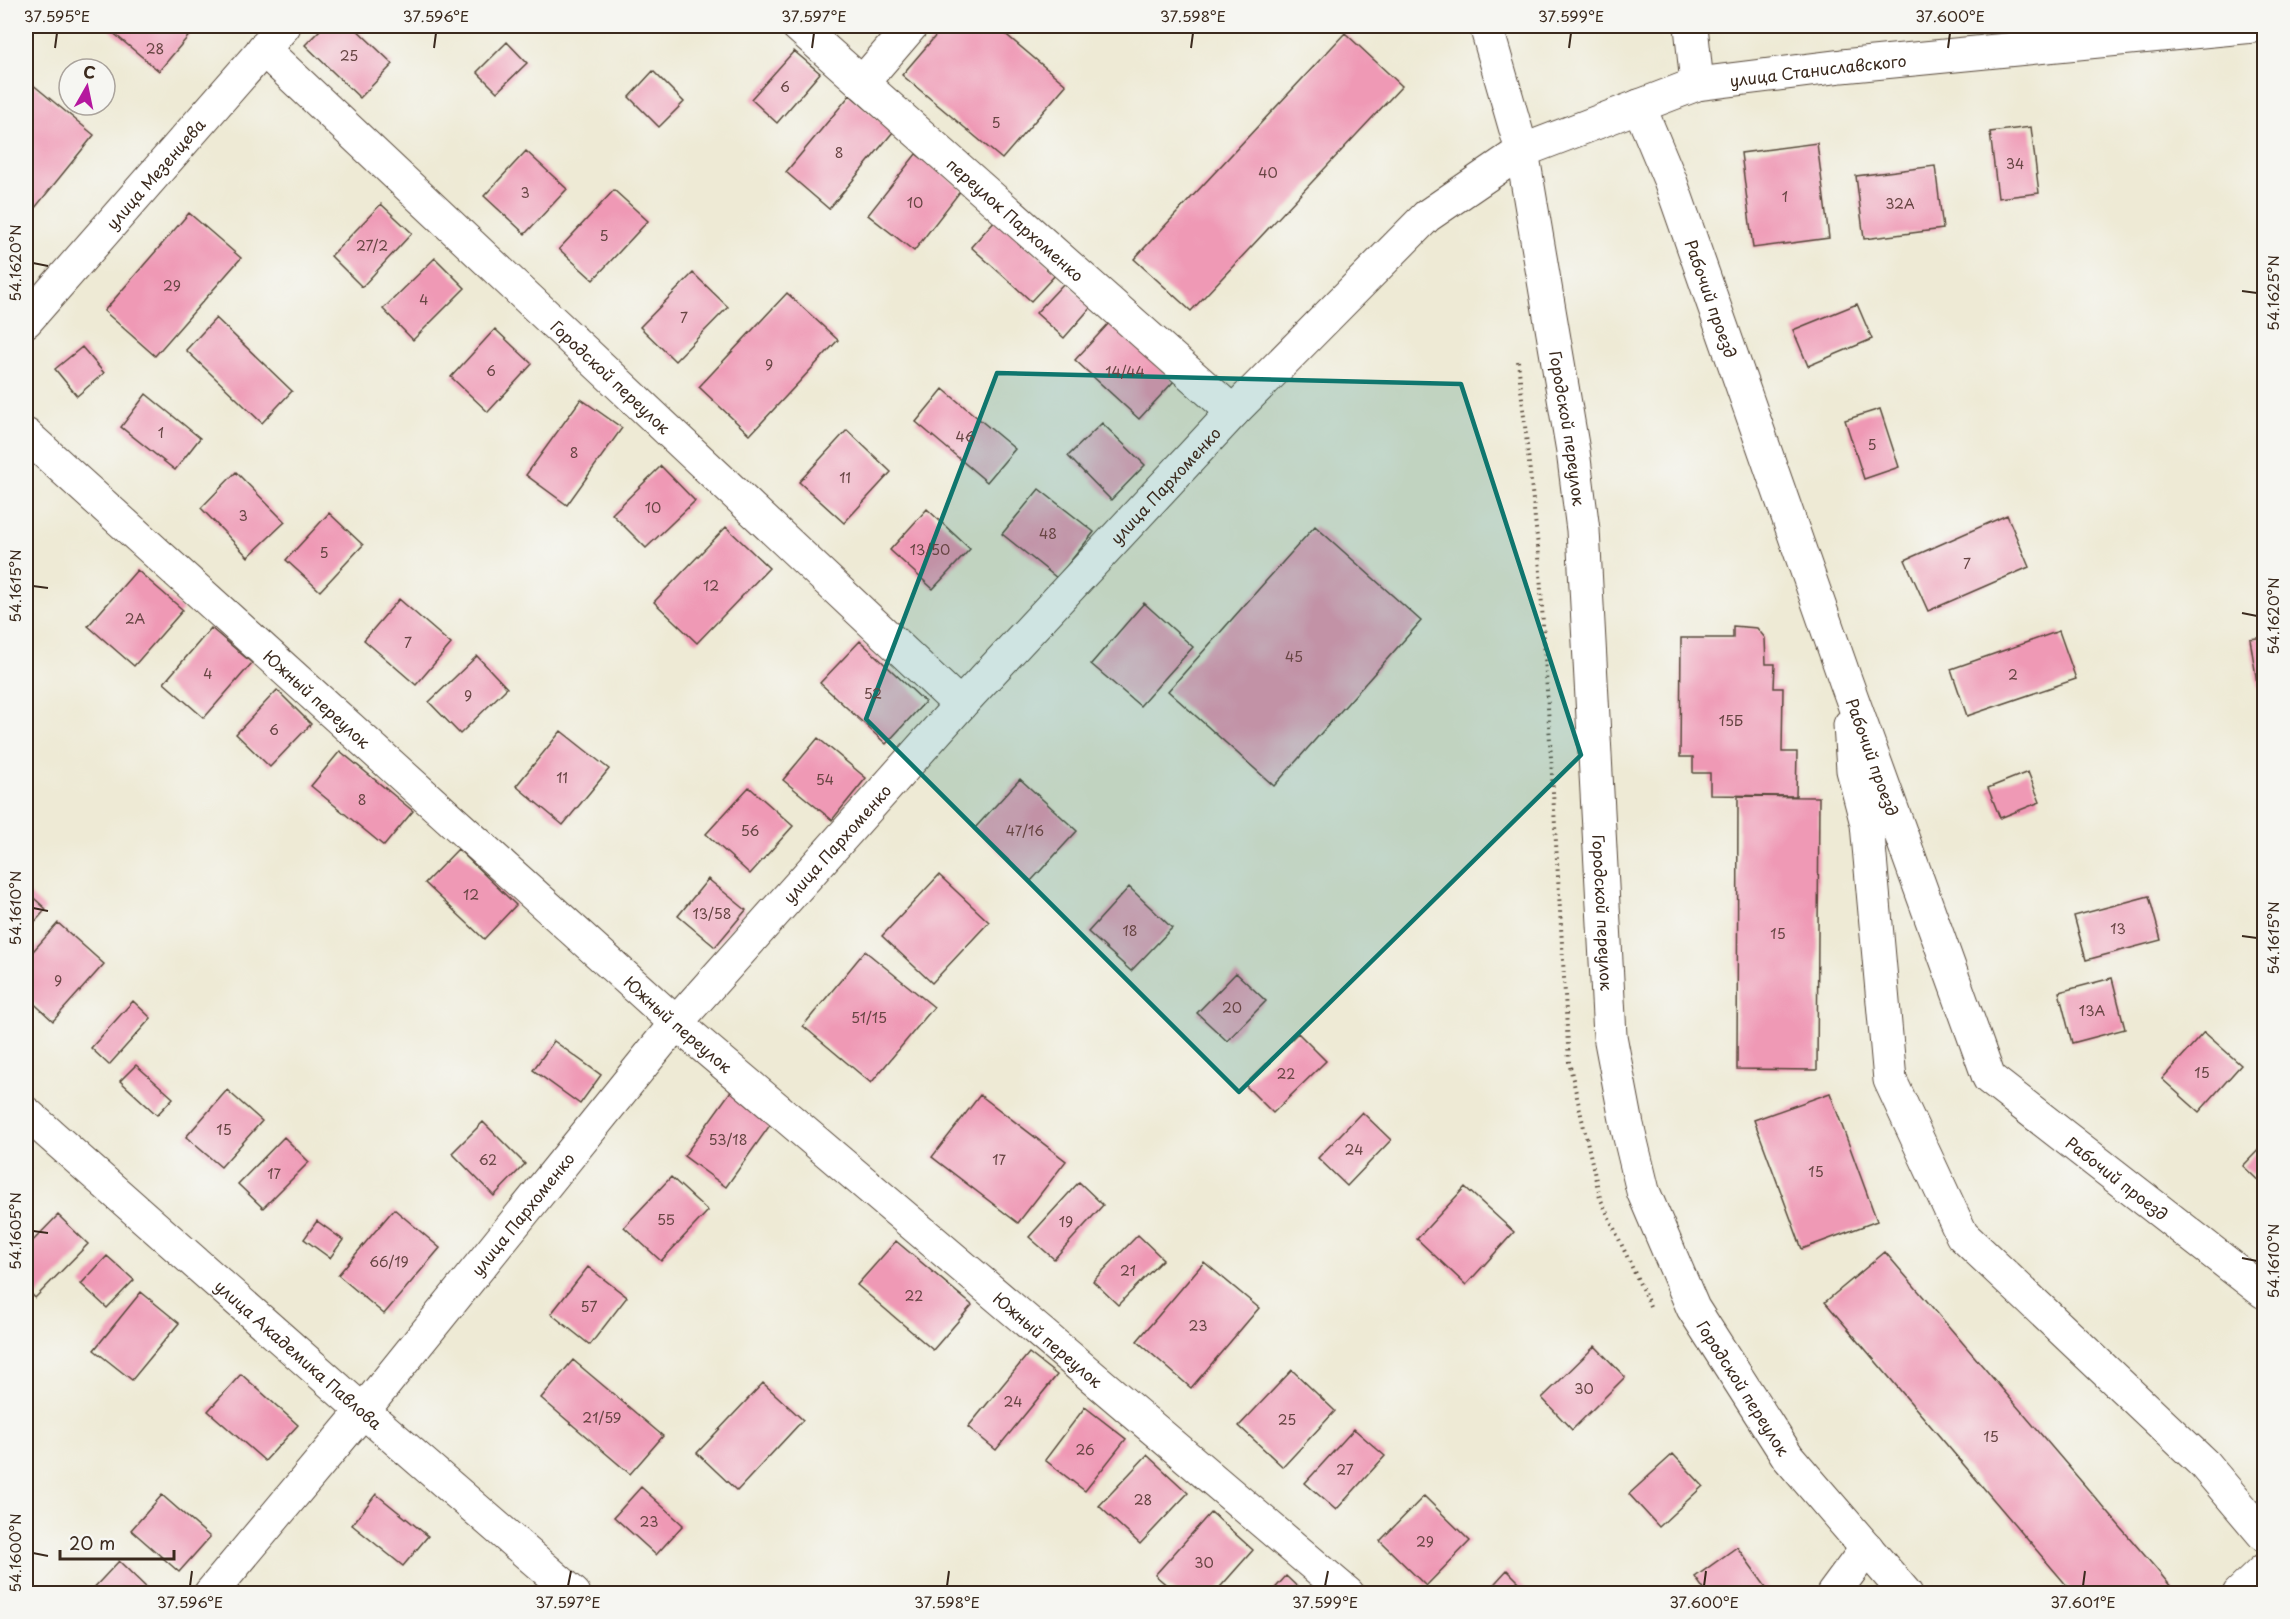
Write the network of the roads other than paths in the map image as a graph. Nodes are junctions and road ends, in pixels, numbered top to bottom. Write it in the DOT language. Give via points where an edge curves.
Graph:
graph roads {
  1 [pos="798,26"];
  2 [pos="911,26"];
  3 [pos="1486,26"];
  4 [pos="1690,26"];
  5 [pos="2254,26"];
  6 [pos="273,37"];
  7 [pos="862,83"];
  8 [pos="1696,84"];
  9 [pos="1639,106"];
  10 [pos="1522,151"];
  11 [pos="26,321"];
  12 [pos="1233,412"];
  13 [pos="26,435"];
  14 [pos="1846,682"];
  15 [pos="960,705"];
  16 [pos="676,1023"];
  17 [pos="26,1113"];
  18 [pos="2265,1292"];
  19 [pos="363,1411"];
  20 [pos="2265,1535"];
  21 [pos="1867,1548"];
  22 [pos="2265,1570"];
  23 [pos="210,1593"];
  24 [pos="574,1593"];
  25 [pos="1348,1593"];
  26 [pos="1833,1593"];
  27 [pos="1906,1593"];
  28 [pos="2239,1593"];
  1 -- 7 [label="street, переулок Пархоменко"];
  2 -- 7 [label="street"];
  3 -- 10 [label="street"];
  4 -- 8 [label="street"];
  5 -- 8 [label="street, улица Станиславского"];
  6 -- 11 [label="street, улица Мезенцева"];
  6 -- 15 [label="street, Городской переулок"];
  7 -- 12 [label="street, переулок Пархоменко"];
  8 -- 9 [label="street, улица Станиславского"];
  9 -- 10 [label="street, улица Станиславского"];
  9 -- 14 [label="street, Рабочий проезд" via="1671,180"];
  10 -- 12 [label="street, улица Пархоменко" via="1427,216"];
  10 -- 21 [label="street, Городской переулок" via="1574,451 1583,530 1610,1036 1643,1191 1693,1308 1788,1457"];
  12 -- 15 [label="street, улица Пархоменко"];
  13 -- 16 [label="street, Южный переулок"];
  14 -- 18 [label="street, Рабочий проезд" via="1989,1078"];
  14 -- 20 [label="street" via="1853,770 1867,824 1890,1080 1962,1235 2204,1464"];
  15 -- 16 [label="street, улица Пархоменко"];
  16 -- 19 [label="street, улица Пархоменко"];
  16 -- 25 [label="street, Южный переулок"];
  17 -- 19 [label="street, улица Академика Павлова"];
  19 -- 23 [label="street, улица Пархоменко"];
  19 -- 24 [label="street, улица Академика Павлова"];
  21 -- 26 [label="street"];
  21 -- 27 [label="street, Городской переулок"];
  22 -- 28 [label="street"];
}
